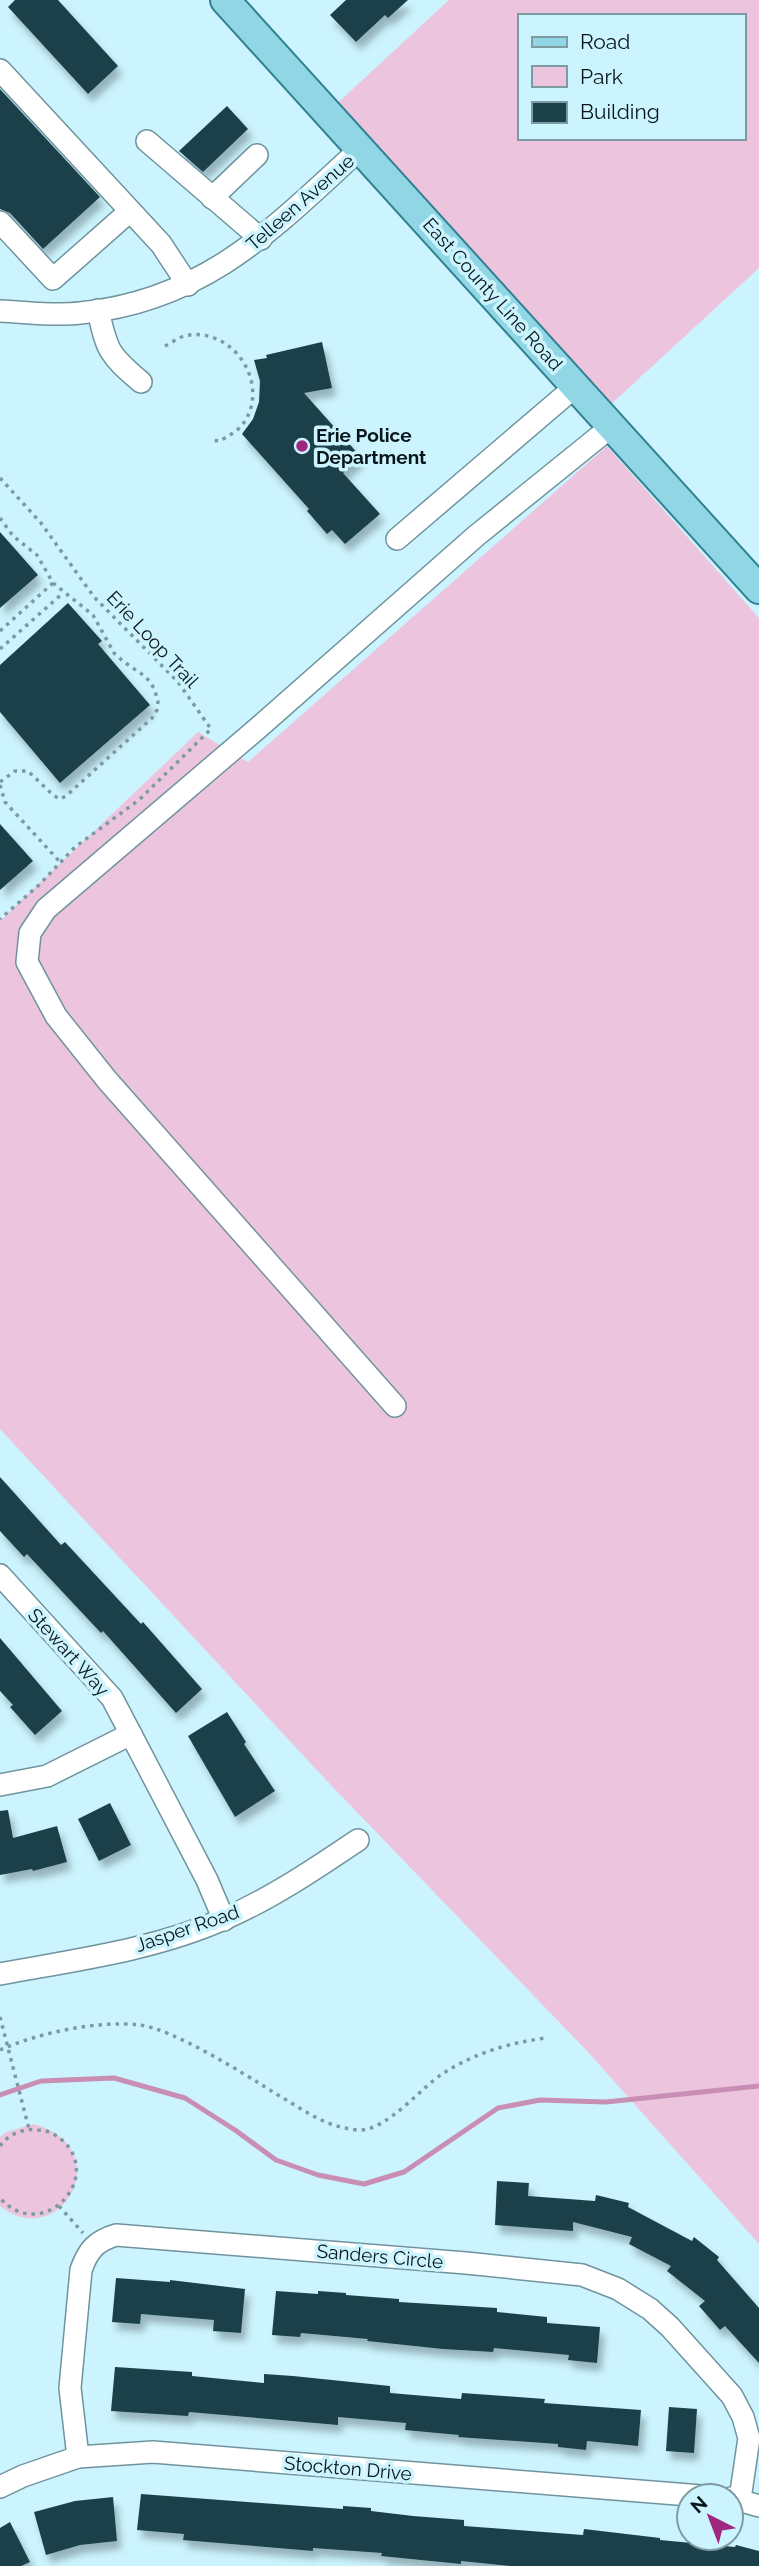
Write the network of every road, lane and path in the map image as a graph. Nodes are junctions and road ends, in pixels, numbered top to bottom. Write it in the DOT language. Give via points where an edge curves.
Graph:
graph roads {
  1 [pos="225,0"];
  2 [pos="0,70"];
  3 [pos="147,141"];
  4 [pos="360,149"];
  5 [pos="257,155"];
  6 [pos="212,198"];
  7 [pos="130,211"];
  8 [pos="0,222"];
  9 [pos="261,239"];
  10 [pos="53,279"];
  11 [pos="188,285"];
  12 [pos="99,310"];
  13 [pos="0,312"];
  14 [pos="58,313"];
  15 [pos="165,346"];
  16 [pos="141,382"];
  17 [pos="576,386"];
  18 [pos="612,425"];
  19 [pos="211,440"];
  20 [pos="0,478"];
  21 [pos="0,517"];
  22 [pos="397,539"];
  23 [pos="53,583"];
  24 [pos="759,589"];
  25 [pos="63,593"];
  26 [pos="0,631"];
  27 [pos="0,649"];
  28 [pos="0,784"];
  29 [pos="60,862"];
  30 [pos="0,919"];
  31 [pos="395,1406"];
  32 [pos="0,1575"];
  33 [pos="131,1734"];
  34 [pos="0,1785"];
  35 [pos="358,1840"];
  36 [pos="224,1920"];
  37 [pos="0,1974"];
  38 [pos="0,2017"];
  39 [pos="546,2038"];
  40 [pos="8,2046"];
  41 [pos="0,2050"];
  42 [pos="29,2129"];
  43 [pos="0,2146"];
  44 [pos="0,2198"];
  45 [pos="59,2206"];
  46 [pos="94,2246"];
  47 [pos="78,2457"];
  48 [pos="745,2482"];
  49 [pos="0,2487"];
  50 [pos="675,2494"];
  1 -- 4 [label="main road, East County Line Road"];
  2 -- 7 [label="street"];
  3 -- 6 [label="street"];
  4 -- 9 [label="street, Telleen Avenue"];
  4 -- 17 [label="main road, East County Line Road"];
  5 -- 6 [label="street"];
  6 -- 9 [label="street"];
  7 -- 10 [label="street"];
  7 -- 11 [label="street" via="161,244"];
  8 -- 10 [label="street"];
  9 -- 11 [label="street, Telleen Avenue"];
  10 -- 14 [label="street"];
  11 -- 12 [label="street, Telleen Avenue" via="137,303"];
  12 -- 14 [label="street, Telleen Avenue"];
  12 -- 16 [label="street" via="105,344 118,363"];
  13 -- 14 [label="street, Telleen Avenue"];
  15 -- 19 [label="path" via="183,336 213,337 239,355 248,369 252,403 245,422 220,442"];
  17 -- 18 [label="main road, East County Line Road"];
  17 -- 22 [label="street"];
  18 -- 24 [label="main road, East County Line Road"];
  18 -- 31 [label="street" via="476,536 46,909 30,933 27,962 56,1017"];
  20 -- 29 [label="path, Erie Loop Trail" via="41,523 94,597 178,682 211,729 139,800"];
  21 -- 23 [label="path" via="13,536 37,555"];
  23 -- 25 [label="path"];
  23 -- 26 [label="path"];
  25 -- 27 [label="path"];
  25 -- 28 [label="path" via="93,615 114,653 146,677 154,688 158,710 60,799 28,771 15,771"];
  28 -- 29 [label="path" via="5,802"];
  29 -- 30 [label="path, Erie Loop Trail"];
  32 -- 33 [label="street, Stewart Way" via="112,1698"];
  33 -- 34 [label="street" via="47,1776"];
  33 -- 36 [label="street, Stewart Way"];
  35 -- 36 [label="street, Jasper Road" via="295,1882"];
  36 -- 37 [label="street, Jasper Road" via="159,1942"];
  38 -- 40 [label="path"];
  39 -- 40 [label="path" via="513,2043 468,2060 440,2075 383,2122 362,2130 314,2118 205,2053 142,2025 52,2033"];
  40 -- 41 [label="path"];
  40 -- 42 [label="path"];
  42 -- 43 [label="path" via="15,2133"];
  42 -- 45 [label="path" via="56,2135 73,2156 75,2183"];
  44 -- 45 [label="path" via="7,2206 34,2215"];
  45 -- 46 [label="path"];
  46 -- 47 [label="street" via="81,2270 70,2388"];
  46 -- 48 [label="street, Sanders Circle" via="116,2235 582,2275 618,2289 650,2309 732,2396 749,2438"];
  47 -- 49 [label="street, Stockton Drive"];
  47 -- 50 [label="street, Stockton Drive" via="153,2452"];
}
